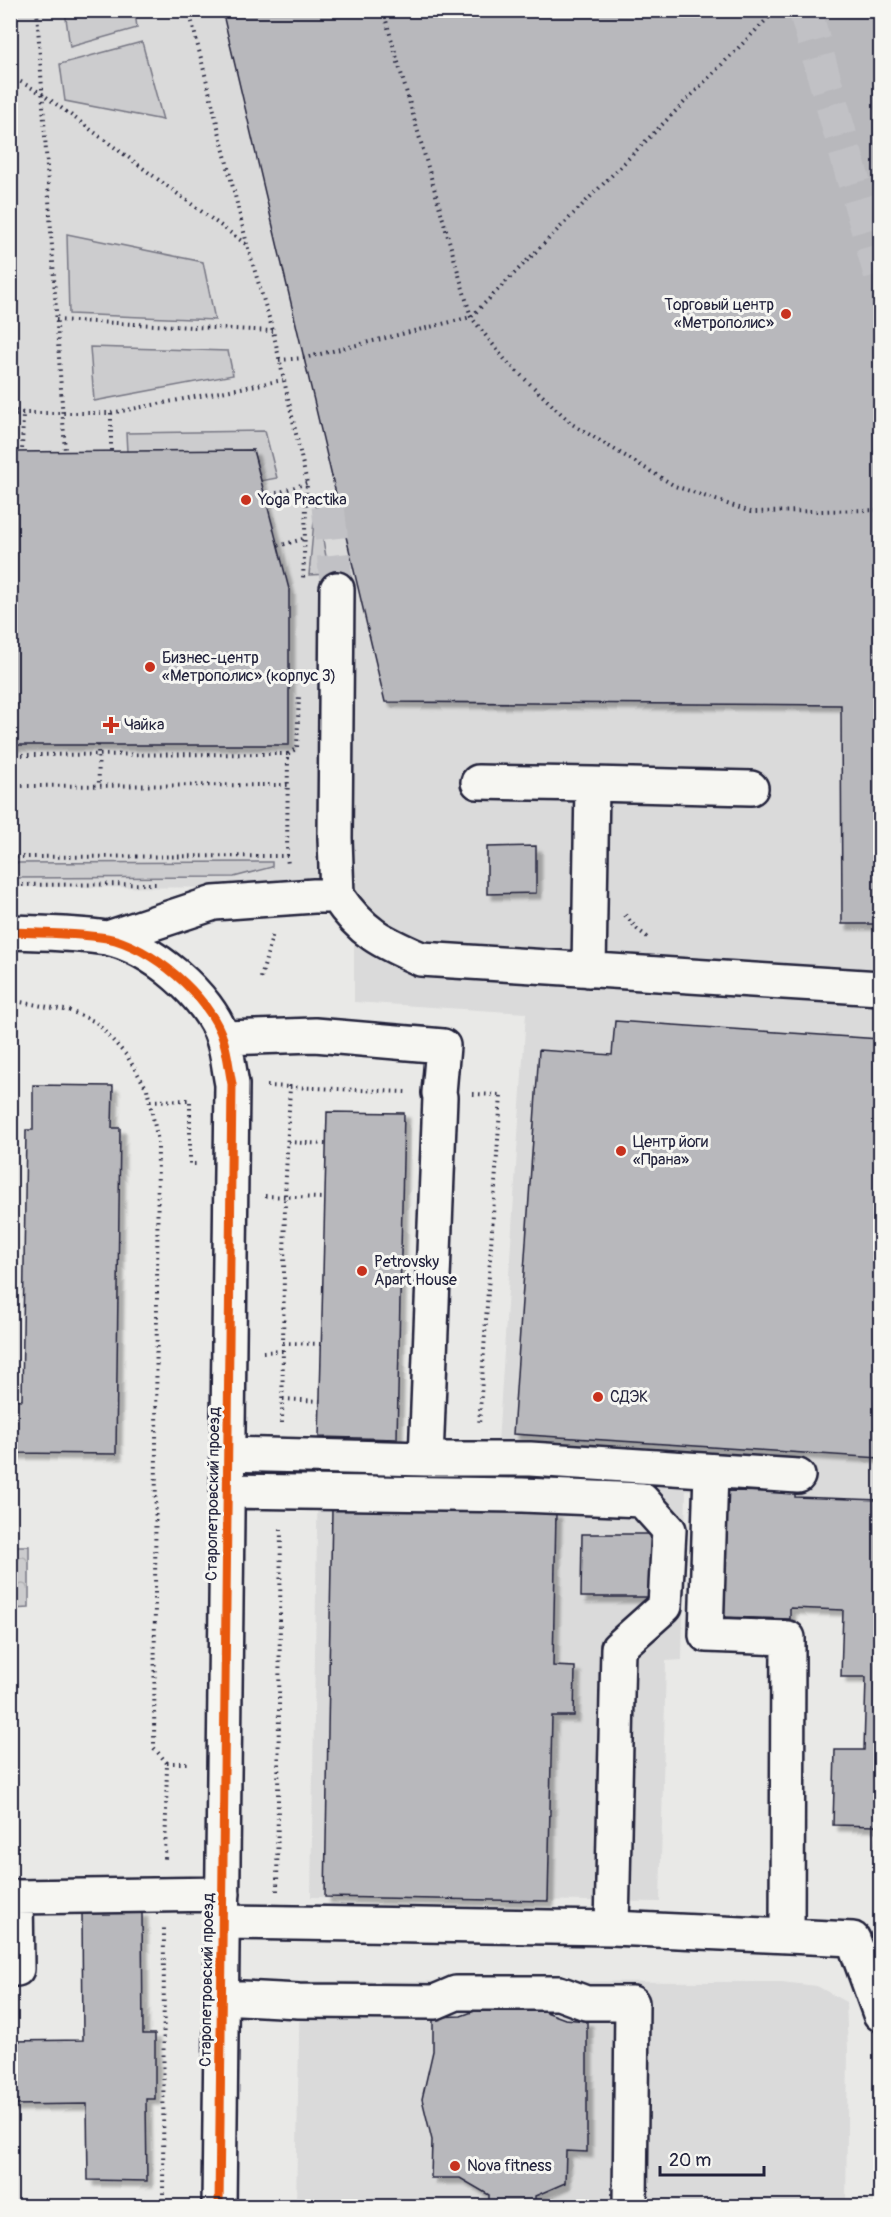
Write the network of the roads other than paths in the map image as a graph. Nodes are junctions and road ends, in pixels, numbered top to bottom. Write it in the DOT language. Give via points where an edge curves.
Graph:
graph roads {
  1 [pos="320,589"];
  2 [pos="478,782"];
  3 [pos="592,784"];
  4 [pos="751,788"];
  5 [pos="325,896"];
  6 [pos="10,932"];
  7 [pos="108,938"];
  8 [pos="589,970"];
  9 [pos="880,988"];
  10 [pos="223,1038"];
  11 [pos="228,1454"];
  12 [pos="426,1459"];
  13 [pos="711,1471"];
  14 [pos="798,1476"];
  15 [pos="228,1491"];
  16 [pos="223,1908"];
  17 [pos="612,1928"];
  18 [pos="787,1936"];
  19 [pos="867,1939"];
  20 [pos="10,1969"];
  21 [pos="222,1997"];
  22 [pos="880,2014"];
  23 [pos="219,2206"];
  24 [pos="630,2206"];
  1 -- 5 [label="street" via="335,838"];
  2 -- 3 [label="street"];
  3 -- 4 [label="street"];
  3 -- 8 [label="street"];
  5 -- 7 [label="street" via="214,903"];
  5 -- 8 [label="street" via="372,934 421,959"];
  6 -- 7 [label="street, Старопетровский проезд"];
  7 -- 10 [label="street, Старопетровский проезд" via="145,952 174,975 205,1004"];
  8 -- 9 [label="street"];
  10 -- 11 [label="street, Старопетровский проезд" via="232,1084"];
  10 -- 12 [label="street" via="315,1035 443,1046"];
  11 -- 12 [label="street"];
  11 -- 15 [label="street, Старопетровский проезд"];
  12 -- 13 [label="street" via="530,1459"];
  13 -- 14 [label="street"];
  13 -- 18 [label="street" via="706,1635 788,1638"];
  15 -- 16 [label="street, Старопетровский проезд"];
  15 -- 17 [label="street" via="642,1500 669,1530 665,1606 618,1648"];
  16 -- 17 [label="street" via="277,1922"];
  16 -- 20 [label="street" via="164,1895 16,1897 17,1969"];
  16 -- 21 [label="street, Старопетровский проезд"];
  17 -- 18 [label="street"];
  18 -- 19 [label="street"];
  19 -- 22 [label="street"];
  21 -- 23 [label="street, Старопетровский проезд"];
  21 -- 24 [label="street" via="435,2002 456,1993 559,1993 586,2003 632,2003"];
}
